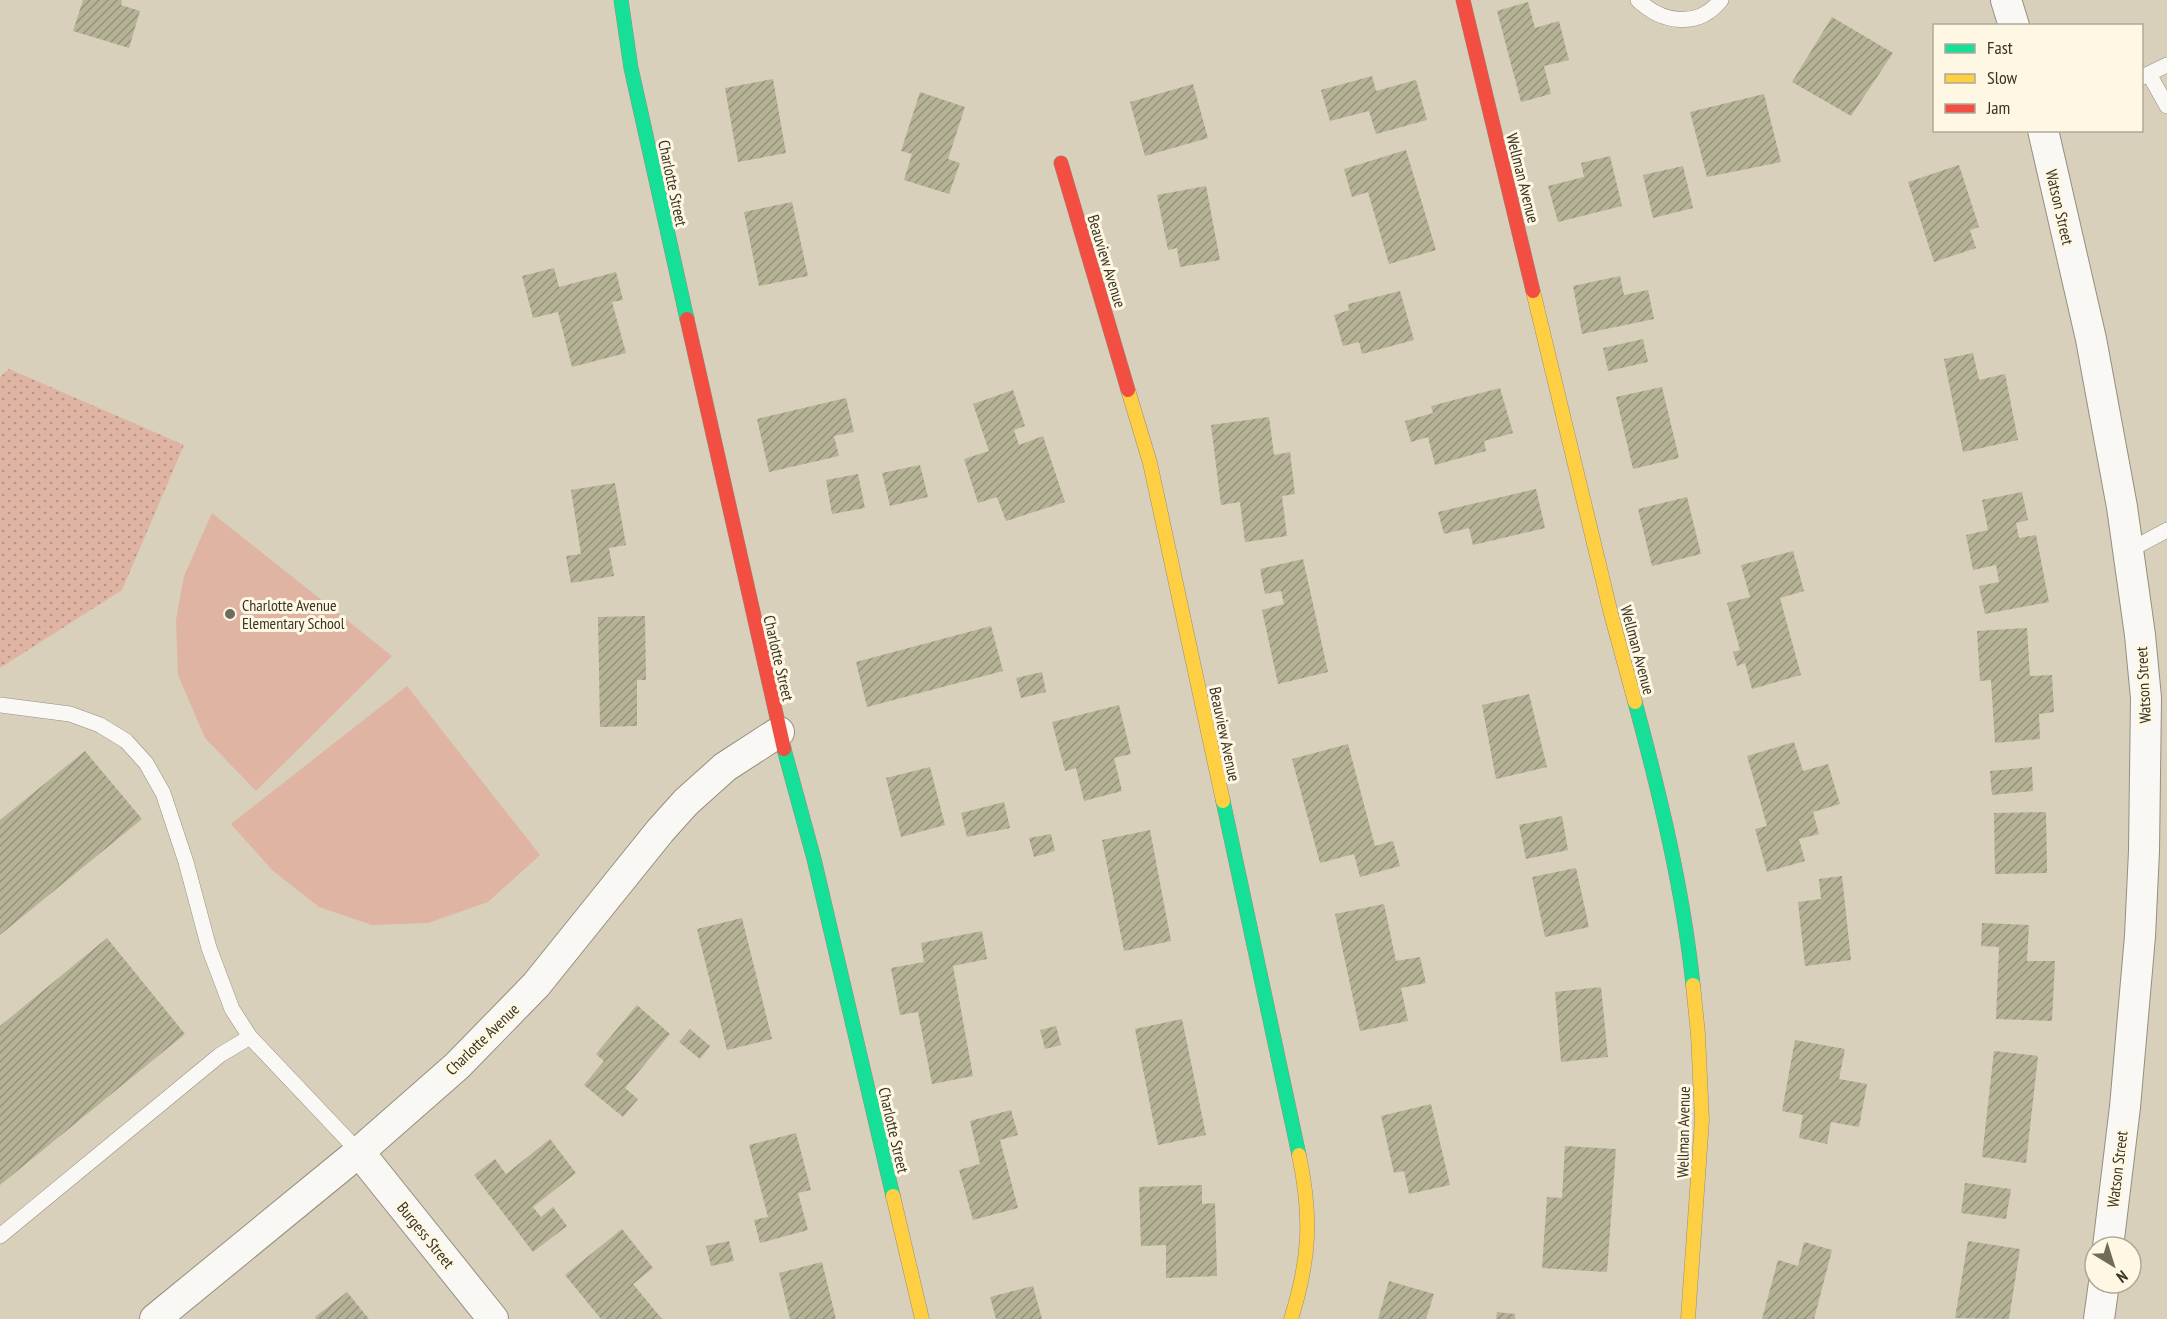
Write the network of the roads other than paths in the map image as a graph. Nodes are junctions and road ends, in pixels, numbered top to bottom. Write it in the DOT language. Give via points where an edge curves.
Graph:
graph roads {
  1 [pos="621,0"];
  2 [pos="1463,0"];
  3 [pos="1638,0"];
  4 [pos="1721,0"];
  5 [pos="2006,0"];
  6 [pos="2013,24"];
  7 [pos="2167,65"];
  8 [pos="2145,76"];
  9 [pos="2167,106"];
  10 [pos="2043,132"];
  11 [pos="1060,163"];
  12 [pos="2167,530"];
  13 [pos="2128,551"];
  14 [pos="2154,635"];
  15 [pos="0,705"];
  16 [pos="779,732"];
  17 [pos="250,1037"];
  18 [pos="359,1152"];
  19 [pos="2109,1235"];
  20 [pos="0,1236"];
  21 [pos="2103,1295"];
  22 [pos="156,1319"];
  23 [pos="493,1319"];
  24 [pos="922,1319"];
  25 [pos="1291,1319"];
  26 [pos="1688,1319"];
  27 [pos="2100,1319"];
  1 -- 16 [label="street, Charlotte Street" via="631,68"];
  2 -- 26 [label="street, Wellman Avenue" via="1675,864 1697,1023 1702,1120"];
  3 -- 4 [label="lane" via="1650,11 1683,20 1700,16"];
  5 -- 6 [label="street"];
  7 -- 8 [label="lane"];
  8 -- 9 [label="lane"];
  10 -- 13 [label="street, Watson Street" via="2091,339"];
  11 -- 25 [label="street, Beauview Avenue" via="1150,463 1300,1162 1308,1249"];
  12 -- 13 [label="lane"];
  13 -- 14 [label="street, Watson Street"];
  14 -- 19 [label="street, Watson Street" via="2146,698 2140,936"];
  15 -- 17 [label="lane" via="70,714 100,725 126,741 146,763 164,793 222,985"];
  16 -- 18 [label="street, Charlotte Avenue" via="704,784 660,831 536,985 457,1066"];
  16 -- 24 [label="street, Charlotte Street" via="814,859"];
  17 -- 18 [label="lane"];
  17 -- 20 [label="lane" via="220,1055"];
  18 -- 22 [label="street, Charlotte Avenue"];
  18 -- 23 [label="street, Burgess Street"];
  21 -- 27 [label="street"];
}
